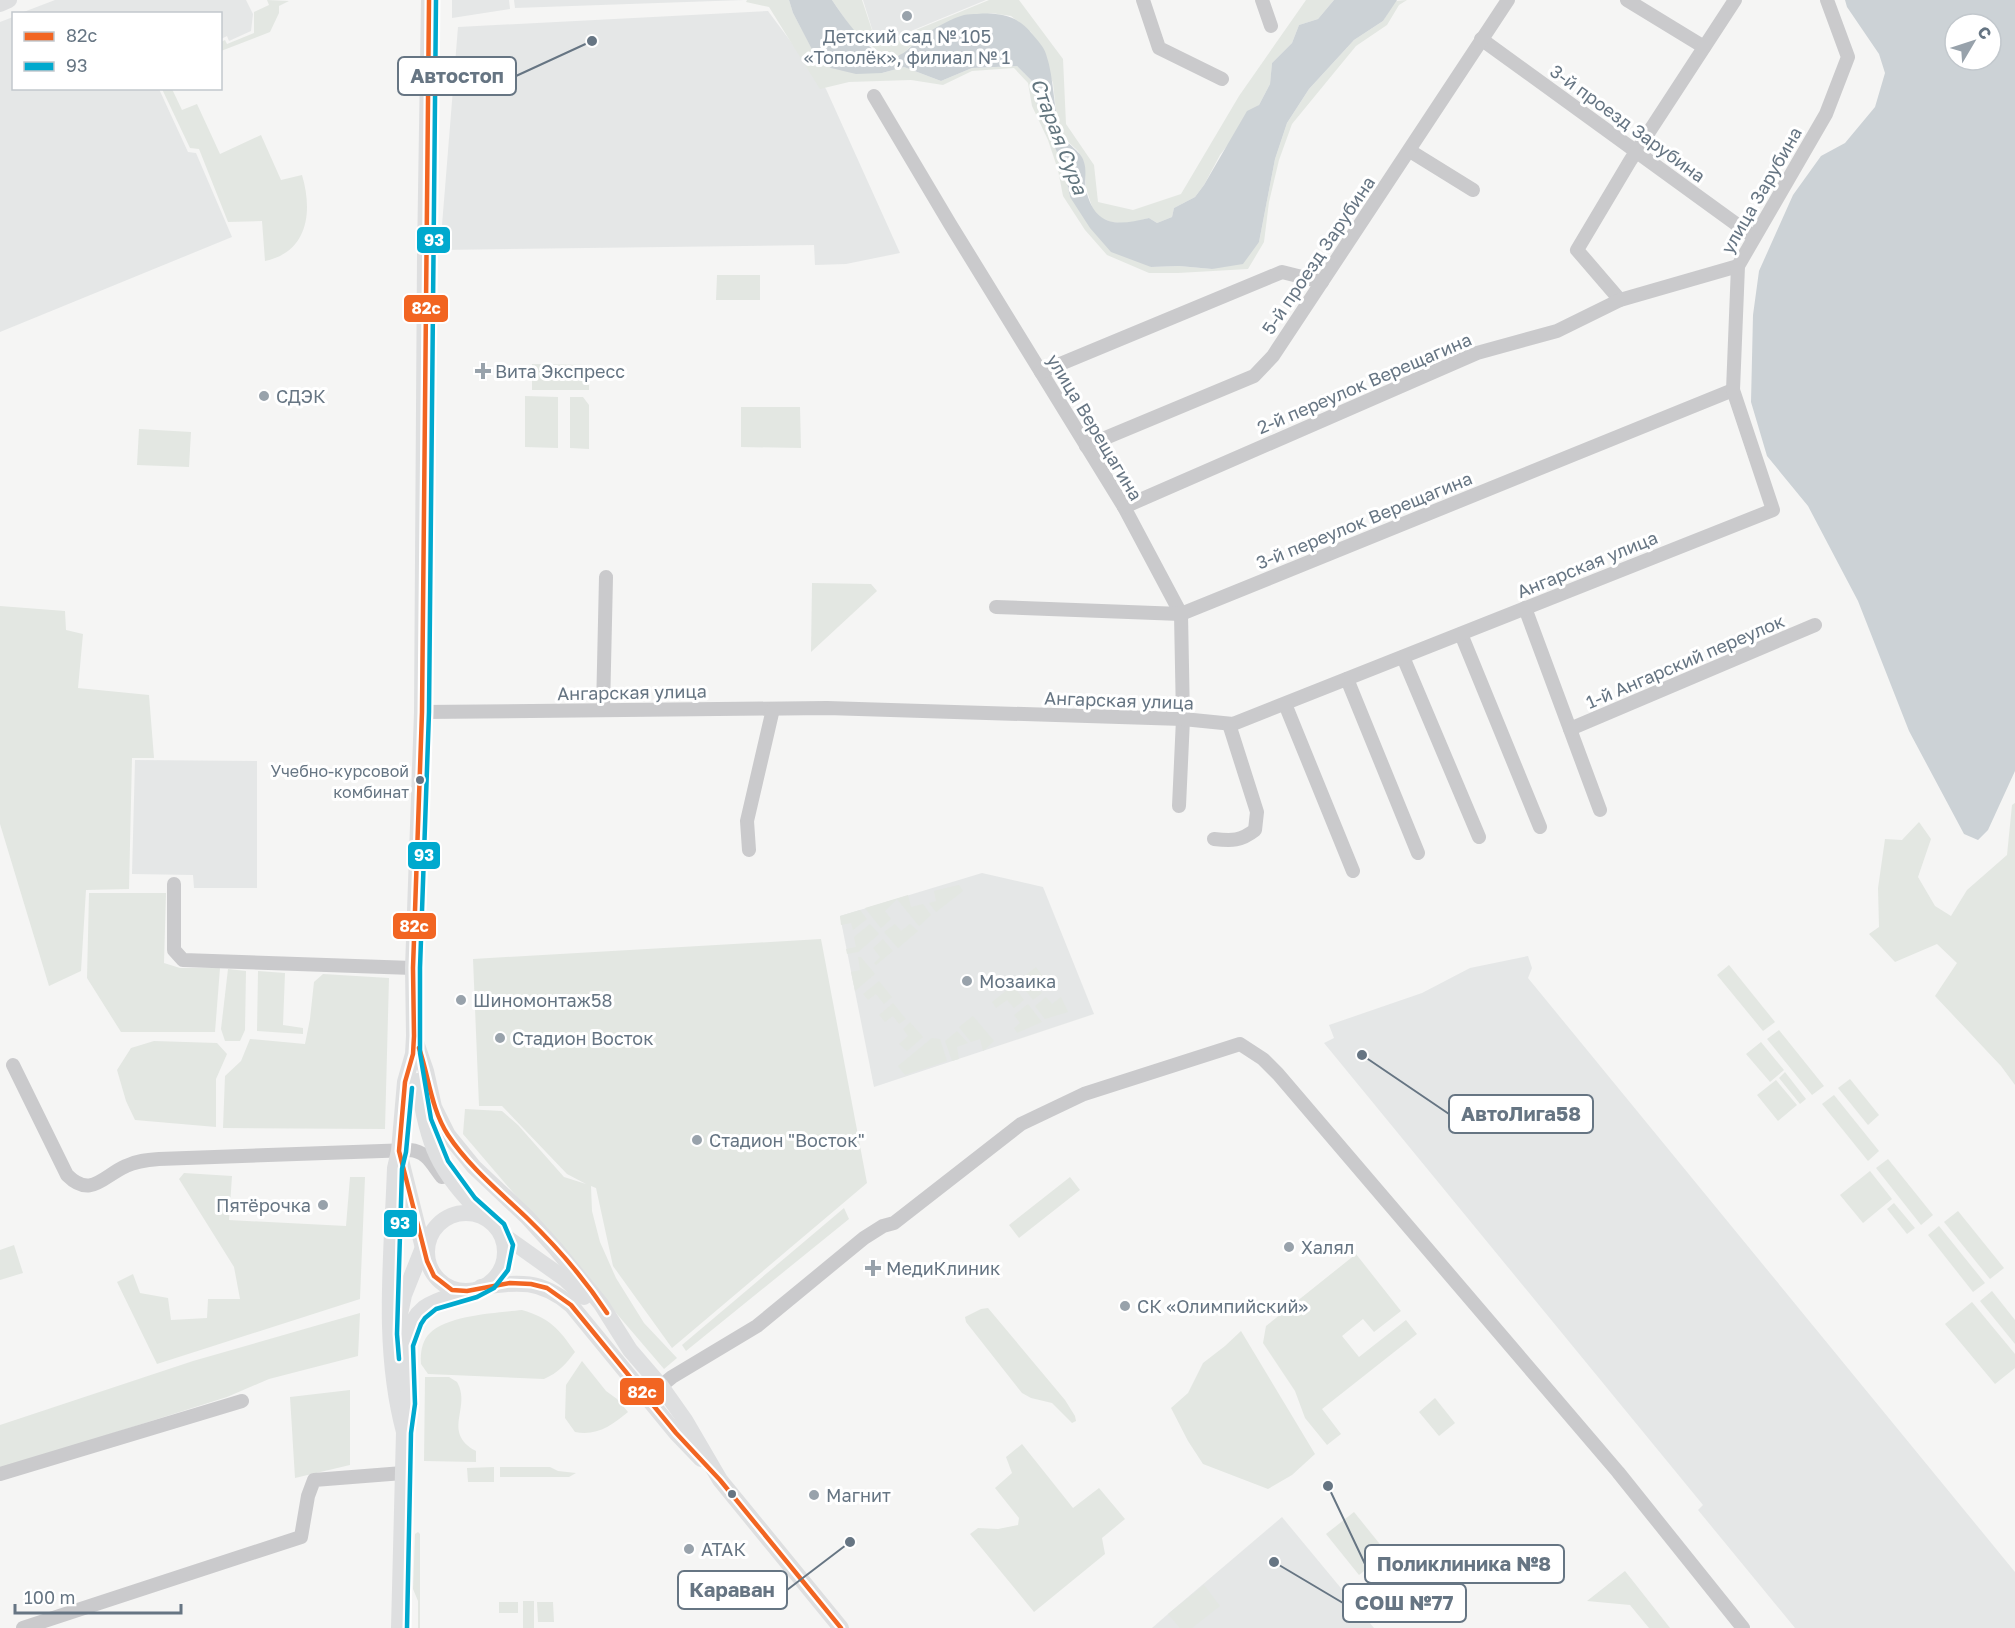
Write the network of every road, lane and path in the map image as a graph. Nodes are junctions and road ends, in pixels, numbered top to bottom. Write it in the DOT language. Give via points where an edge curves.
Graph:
graph roads {
  1 [pos="9,0"];
  2 [pos="429,0"];
  3 [pos="1143,0"];
  4 [pos="1262,0"];
  5 [pos="1508,0"];
  6 [pos="1627,0"];
  7 [pos="1735,0"];
  8 [pos="1827,0"];
  9 [pos="0,4"];
  10 [pos="1271,26"];
  11 [pos="1481,39"];
  12 [pos="1704,47"];
  13 [pos="1222,79"];
  14 [pos="874,96"];
  15 [pos="1410,151"];
  16 [pos="1636,152"];
  17 [pos="1473,190"];
  18 [pos="1754,237"];
  19 [pos="1738,266"];
  20 [pos="1322,282"];
  21 [pos="1620,300"];
  22 [pos="1041,372"];
  23 [pos="1733,390"];
  24 [pos="1086,446"];
  25 [pos="1124,507"];
  26 [pos="1773,510"];
  27 [pos="606,577"];
  28 [pos="996,606"];
  29 [pos="1525,608"];
  30 [pos="1181,614"];
  31 [pos="1815,625"];
  32 [pos="1461,634"];
  33 [pos="1403,657"];
  34 [pos="1347,679"];
  35 [pos="1285,704"];
  36 [pos="773,709"];
  37 [pos="603,710"];
  38 [pos="422,712"];
  39 [pos="1183,719"];
  40 [pos="1229,724"];
  41 [pos="1570,729"];
  42 [pos="1179,806"];
  43 [pos="1600,810"];
  44 [pos="1540,827"];
  45 [pos="1479,837"];
  46 [pos="1214,839"];
  47 [pos="749,850"];
  48 [pos="1418,853"];
  49 [pos="1353,871"];
  50 [pos="174,884"];
  51 [pos="413,968"];
  52 [pos="414,1036"];
  53 [pos="413,1054"];
  54 [pos="13,1065"];
  55 [pos="399,1151"];
  56 [pos="454,1185"];
  57 [pos="484,1216"];
  58 [pos="503,1235"];
  59 [pos="426,1249"];
  60 [pos="474,1289"];
  61 [pos="630,1350"];
  62 [pos="392,1355"];
  63 [pos="661,1386"];
  64 [pos="649,1400"];
  65 [pos="242,1401"];
  66 [pos="404,1432"];
  67 [pos="403,1473"];
  68 [pos="0,1474"];
  69 [pos="720,1480"];
  70 [pos="23,1628"];
  71 [pos="399,1628"];
  72 [pos="842,1628"];
  73 [pos="1743,1628"];
  1 -- 9 [label="main road"];
  2 -- 38 [label="main road"];
  3 -- 13 [label="street" via="1159,48"];
  4 -- 10 [label="street"];
  5 -- 11 [label="street, 5-й проезд Зарубина"];
  6 -- 12 [label="street"];
  7 -- 12 [label="street"];
  8 -- 18 [label="street, улица Зарубина" via="1848,57 1826,114"];
  11 -- 15 [label="street, 5-й проезд Зарубина"];
  11 -- 16 [label="street, 3-й проезд Зарубина"];
  12 -- 16 [label="street"];
  14 -- 22 [label="street, улица Верещагина"];
  15 -- 17 [label="street"];
  15 -- 20 [label="street, 5-й проезд Зарубина"];
  16 -- 18 [label="street, 3-й проезд Зарубина"];
  16 -- 21 [label="street" via="1577,250"];
  18 -- 19 [label="street, улица Зарубина"];
  19 -- 21 [label="street, 2-й переулок Верещагина"];
  19 -- 23 [label="street, улица Зарубина"];
  20 -- 22 [label="street" via="1282,272"];
  20 -- 24 [label="street, 5-й проезд Зарубина" via="1273,356 1254,376"];
  21 -- 25 [label="street, 2-й переулок Верещагина" via="1557,331 1477,353"];
  22 -- 24 [label="street, улица Верещагина"];
  23 -- 26 [label="street, улица Зарубина"];
  23 -- 30 [label="street, 3-й переулок Верещагина"];
  24 -- 25 [label="street, улица Верещагина"];
  25 -- 30 [label="street, улица Верещагина"];
  26 -- 29 [label="street, Ангарская улица"];
  27 -- 37 [label="street"];
  28 -- 30 [label="street, 3-й переулок Верещагина"];
  29 -- 32 [label="street, Ангарская улица"];
  29 -- 41 [label="street"];
  30 -- 39 [label="street, улица Верещагина"];
  31 -- 41 [label="street, 1-й Ангарский переулок"];
  32 -- 33 [label="street, Ангарская улица"];
  32 -- 44 [label="street"];
  33 -- 34 [label="street, Ангарская улица"];
  33 -- 45 [label="street"];
  34 -- 35 [label="street, Ангарская улица"];
  34 -- 48 [label="street"];
  35 -- 40 [label="street, Ангарская улица"];
  35 -- 49 [label="street"];
  36 -- 37 [label="street, Ангарская улица"];
  36 -- 39 [label="street, Ангарская улица"];
  36 -- 47 [label="street" via="747,821"];
  37 -- 38 [label="street, Ангарская улица"];
  38 -- 51 [label="main road"];
  39 -- 40 [label="street, Ангарская улица"];
  39 -- 42 [label="street, улица Верещагина"];
  40 -- 46 [label="street" via="1257,812 1255,830 1234,841"];
  41 -- 43 [label="street"];
  50 -- 51 [label="street" via="174,950 183,960"];
  51 -- 52 [label="main road"];
  52 -- 53 [label="main road"];
  52 -- 61 [label="main road" via="434,1107 448,1135 474,1167 556,1249 601,1304"];
  53 -- 55 [label="main road" via="405,1082"];
  53 -- 56 [label="main road" via="429,1138"];
  54 -- 55 [label="street" via="67,1174 83,1186 102,1181 132,1163 159,1159"];
  55 -- 56 [label="street" via="422,1153"];
  55 -- 59 [label="main road"];
  55 -- 62 [label="main road" via="395,1168 389,1334"];
  56 -- 57 [label="main road"];
  57 -- 58 [label="main road"];
  57 -- 59 [label="main road" via="455,1214 439,1224"];
  58 -- 60 [label="main road" via="506,1245 501,1267 496,1275"];
  58 -- 61 [label="main road" via="566,1279"];
  59 -- 60 [label="main road" via="434,1276 441,1283 452,1290"];
  59 -- 62 [label="main road" via="404,1295"];
  60 -- 64 [label="main road" via="531,1284 559,1295"];
  60 -- 66 [label="main road" via="433,1302 418,1313 405,1345 408,1404"];
  61 -- 63 [label="main road"];
  62 -- 66 [label="main road" via="396,1405"];
  63 -- 64 [label="main road"];
  63 -- 69 [label="main road"];
  63 -- 73 [label="street" via="757,1326 864,1238 894,1223 1021,1124 1084,1094 1240,1044 1263,1059 1308,1109 1610,1463"];
  64 -- 69 [label="main road"];
  65 -- 68 [label="street"];
  66 -- 67 [label="main road"];
  67 -- 70 [label="street" via="314,1480 301,1537"];
  67 -- 71 [label="main road"];
  69 -- 72 [label="main road"];
}
